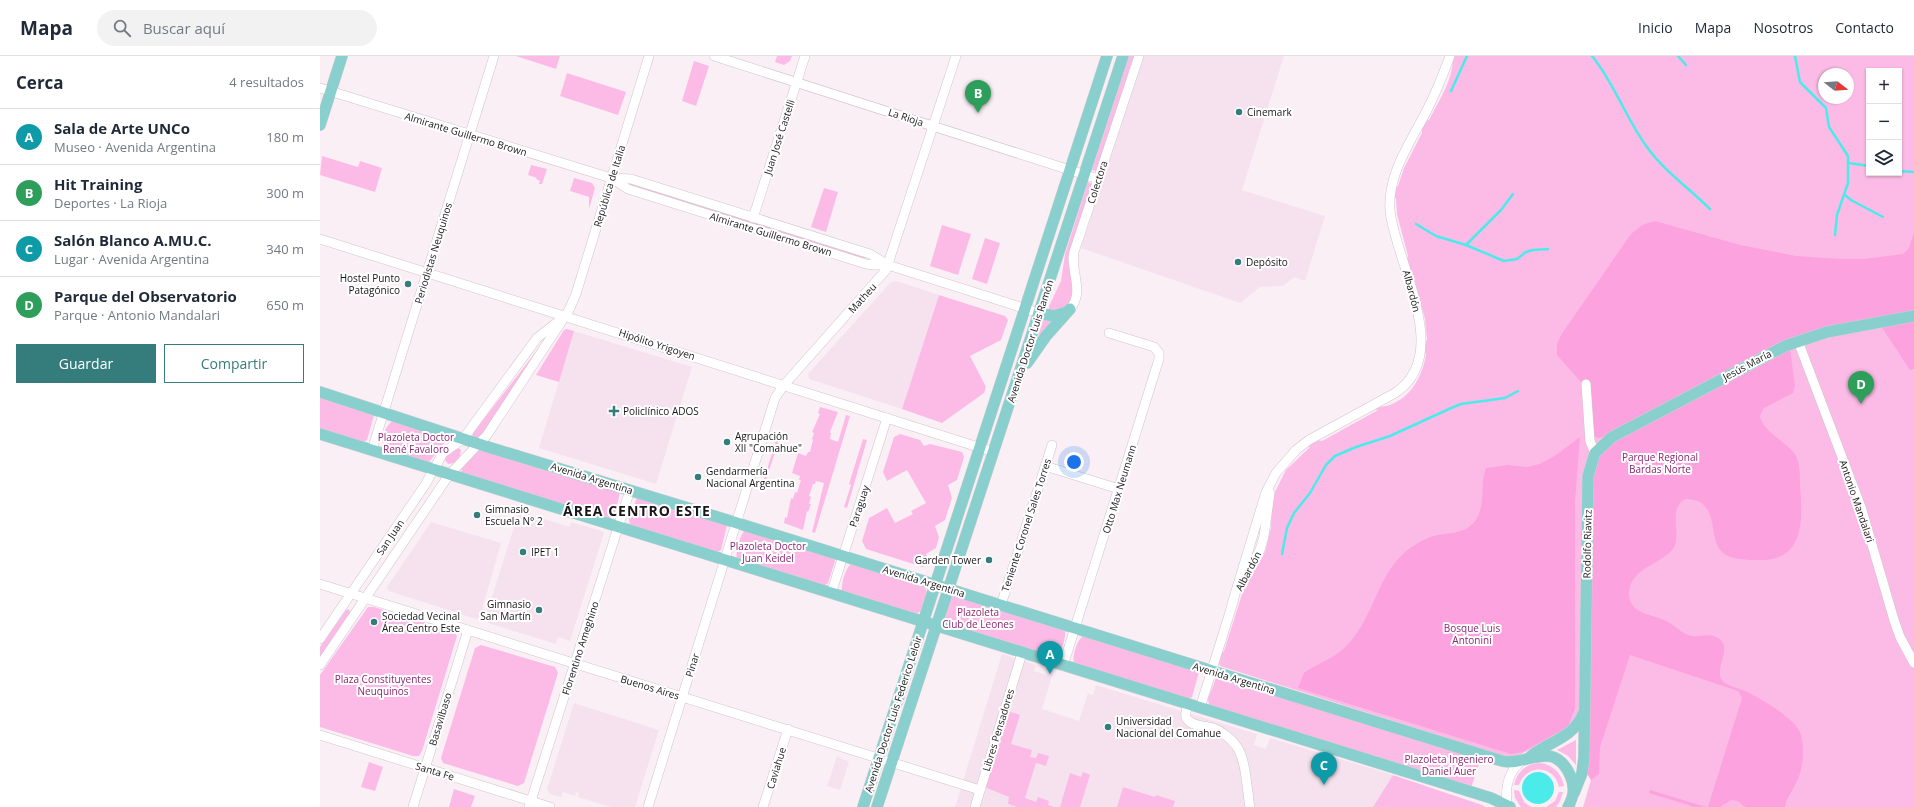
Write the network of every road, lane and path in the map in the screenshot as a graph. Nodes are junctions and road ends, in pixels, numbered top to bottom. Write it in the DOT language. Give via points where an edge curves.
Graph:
graph roads {
  1 [pos="342,56"];
  2 [pos="494,56"];
  3 [pos="649,56"];
  4 [pos="714,56"];
  5 [pos="805,56"];
  6 [pos="956,56"];
  7 [pos="1107,56"];
  8 [pos="1123,56"];
  9 [pos="1139,56"];
  10 [pos="1450,56"];
  11 [pos="797,82"];
  12 [pos="325,90"];
  13 [pos="320,125"];
  14 [pos="933,126"];
  15 [pos="470,135"];
  16 [pos="1070,170"];
  17 [pos="1085,175"];
  18 [pos="611,178"];
  19 [pos="1098,179"];
  20 [pos="753,218"];
  21 [pos="320,238"];
  22 [pos="888,264"];
  23 [pos="427,272"];
  24 [pos="1070,309"];
  25 [pos="1024,310"];
  26 [pos="1039,313"];
  27 [pos="566,315"];
  28 [pos="1914,316"];
  29 [pos="1109,333"];
  30 [pos="1798,341"];
  31 [pos="1586,384"];
  32 [pos="784,385"];
  33 [pos="1015,385"];
  34 [pos="320,392"];
  35 [pos="384,413"];
  36 [pos="887,418"];
  37 [pos="320,434"];
  38 [pos="463,439"];
  39 [pos="1052,445"];
  40 [pos="483,446"];
  41 [pos="980,447"];
  42 [pos="372,450"];
  43 [pos="994,452"];
  44 [pos="1595,453"];
  45 [pos="1045,466"];
  46 [pos="433,470"];
  47 [pos="449,475"];
  48 [pos="1119,489"];
  49 [pos="630,490"];
  50 [pos="737,522"];
  51 [pos="618,527"];
  52 [pos="844,556"];
  53 [pos="725,561"];
  54 [pos="320,584"];
  55 [pos="935,584"];
  56 [pos="948,588"];
  57 [pos="351,593"];
  58 [pos="832,594"];
  59 [pos="365,598"];
  60 [pos="1001,605"];
  61 [pos="923,622"];
  62 [pos="936,626"];
  63 [pos="1075,628"];
  64 [pos="468,630"];
  65 [pos="320,639"];
  66 [pos="1022,652"];
  67 [pos="1914,663"];
  68 [pos="575,664"];
  69 [pos="320,665"];
  70 [pos="1063,666"];
  71 [pos="1212,671"];
  72 [pos="682,697"];
  73 [pos="1188,704"];
  74 [pos="1200,708"];
  75 [pos="1585,708"];
  76 [pos="788,729"];
  77 [pos="320,735"];
  78 [pos="879,758"];
  79 [pos="1527,758"];
  80 [pos="892,762"];
  81 [pos="425,768"];
  82 [pos="980,790"];
  83 [pos="1570,803"];
  84 [pos="530,804"];
  85 [pos="1507,806"];
  86 [pos="412,807"];
  87 [pos="550,807"];
  88 [pos="648,807"];
  89 [pos="764,807"];
  90 [pos="864,807"];
  91 [pos="877,807"];
  92 [pos="975,807"];
  93 [pos="1250,807"];
  1 -- 12 [label="main road"];
  2 -- 15 [label="street, Periodistas Neuquinos"];
  3 -- 18 [label="street, República de Italia"];
  4 -- 11 [label="street, La Rioja"];
  5 -- 11 [label="street, Juan José Castelli"];
  6 -- 14 [label="street, Matheu"];
  7 -- 16 [label="main road, Avenida Doctor Luis Ramón"];
  8 -- 17 [label="main road, Avenida Doctor Luis Ramón"];
  9 -- 19 [label="street, Colectora"];
  10 -- 71 [label="street, Albardón" via="1431,103 1399,163 1391,192 1391,218 1419,319 1421,342 1414,372 1408,383 1399,391 1313,437 1296,450 1271,480"];
  11 -- 14 [label="street, La Rioja"];
  11 -- 20 [label="street, Juan José Castelli"];
  12 -- 13 [label="main road"];
  12 -- 15 [label="street, Almirante Guillermo Brown"];
  14 -- 16 [label="street, La Rioja"];
  14 -- 22 [label="street, Matheu"];
  15 -- 18 [label="street, Almirante Guillermo Brown"];
  15 -- 23 [label="street, Periodistas Neuquinos"];
  16 -- 17 [label="street, La Rioja"];
  16 -- 25 [label="main road, Avenida Doctor Luis Ramón"];
  17 -- 19 [label="street, La Rioja"];
  17 -- 26 [label="main road, Avenida Doctor Luis Ramón"];
  18 -- 20 [label="street, Almirante Guillermo Brown" via="631,179"];
  18 -- 22 [label="street, Almirante Guillermo Brown" via="628,189 859,261 874,265"];
  18 -- 27 [label="street, República de Italia" via="576,294"];
  19 -- 24 [label="street, Colectora" via="1073,259 1078,291"];
  20 -- 22 [label="street, Almirante Guillermo Brown" via="870,254"];
  21 -- 23 [label="street, Hipólito Yrigoyen"];
  22 -- 25 [label="street, Almirante Guillermo Brown"];
  22 -- 32 [label="street, Matheu" via="882,276"];
  23 -- 27 [label="street, Hipólito Yrigoyen"];
  23 -- 35 [label="street, Periodistas Neuquinos"];
  24 -- 26 [label="main road" via="1058,315"];
  24 -- 33 [label="main road" via="1040,344"];
  25 -- 26 [label="street, Almirante Guillermo Brown"];
  25 -- 41 [label="main road, Avenida Doctor Luis Ramón"];
  26 -- 33 [label="main road, Avenida Doctor Luis Ramón"];
  27 -- 32 [label="street, Hipólito Yrigoyen"];
  27 -- 38 [label="street, República de Italia" via="537,338"];
  27 -- 40 [label="street, República de Italia" via="487,435"];
  28 -- 30 [label="main road, Jesús María" via="1827,332"];
  29 -- 48 [label="street, Otto Max Neumann" via="1149,345 1157,350 1160,359"];
  30 -- 44 [label="main road, Jesús María" via="1775,350 1612,437"];
  30 -- 67 [label="street, Antonio Mandalari" via="1858,500 1900,637"];
  31 -- 44 [label="street" via="1590,441"];
  32 -- 36 [label="street, Hipólito Yrigoyen"];
  32 -- 50 [label="street, Matheu" via="773,404"];
  33 -- 43 [label="main road, Avenida Doctor Luis Ramón"];
  34 -- 35 [label="main road, Avenida Argentina"];
  35 -- 38 [label="main road, Avenida Argentina"];
  35 -- 42 [label="street, Periodistas Neuquinos"];
  36 -- 41 [label="street, Hipólito Yrigoyen"];
  36 -- 52 [label="street, Paraguay"];
  37 -- 42 [label="main road"];
  38 -- 40 [label="main road, Avenida Argentina"];
  38 -- 46 [label="street, San Juan" via="447,449"];
  39 -- 45 [label="street, Teniente Coronel Sales Torres"];
  40 -- 47 [label="street"];
  40 -- 49 [label="main road, Avenida Argentina"];
  41 -- 43 [label="street, Hipólito Yrigoyen"];
  41 -- 55 [label="main road, Avenida Doctor Luis Ramón"];
  42 -- 46 [label="main road"];
  43 -- 56 [label="main road, Avenida Doctor Luis Ramón"];
  44 -- 75 [label="main road, Rodolfo Riavitz" via="1588,476"];
  45 -- 48 [label="street"];
  45 -- 60 [label="street, Teniente Coronel Sales Torres"];
  46 -- 47 [label="main road"];
  46 -- 57 [label="street, San Juan"];
  47 -- 51 [label="main road"];
  47 -- 59 [label="street, San Juan"];
  48 -- 63 [label="street, Otto Max Neumann"];
  49 -- 50 [label="main road, Avenida Argentina"];
  49 -- 51 [label="street, Florentino Ameghino"];
  50 -- 52 [label="main road, Avenida Argentina"];
  50 -- 53 [label="street, Pinar"];
  51 -- 53 [label="main road"];
  51 -- 68 [label="street, Florentino Ameghino"];
  52 -- 55 [label="main road, Avenida Argentina"];
  52 -- 58 [label="street, Paraguay"];
  53 -- 58 [label="main road"];
  53 -- 72 [label="street, Pinar"];
  54 -- 57 [label="street, Buenos Aires"];
  55 -- 56 [label="main road, Avenida Argentina"];
  55 -- 61 [label="main road, Avenida Doctor Luis Ramón"];
  56 -- 60 [label="main road, Avenida Argentina"];
  56 -- 62 [label="main road, Avenida Doctor Luis Ramón"];
  57 -- 59 [label="street, Buenos Aires"];
  57 -- 65 [label="street, San Juan"];
  58 -- 61 [label="main road"];
  59 -- 64 [label="street, Buenos Aires"];
  59 -- 69 [label="street, San Juan"];
  60 -- 63 [label="main road, Avenida Argentina"];
  61 -- 62 [label="main road"];
  61 -- 78 [label="main road, Avenida Doctor Luis Federico Leloir"];
  62 -- 66 [label="main road"];
  62 -- 80 [label="main road, Avenida Doctor Luis Federico Leloir"];
  63 -- 70 [label="street, Otto Max Neumann"];
  63 -- 71 [label="main road, Avenida Argentina"];
  64 -- 68 [label="street, Buenos Aires"];
  64 -- 81 [label="street, Basavilbaso"];
  66 -- 70 [label="main road"];
  66 -- 82 [label="street, Libres Pensadores"];
  68 -- 72 [label="street, Buenos Aires"];
  68 -- 84 [label="street, Florentino Ameghino"];
  70 -- 73 [label="main road"];
  71 -- 74 [label="street, Albardón"];
  71 -- 79 [label="main road, Avenida Argentina" via="1502,761 1511,762"];
  72 -- 76 [label="street, Buenos Aires"];
  72 -- 88 [label="street, Pinar"];
  73 -- 74 [label="main road"];
  73 -- 93 [label="street" via="1186,715 1189,721 1212,727 1233,742 1239,750"];
  74 -- 85 [label="main road" via="1491,798"];
  75 -- 79 [label="main road, Rodolfo Riavitz" via="1578,725 1570,733"];
  75 -- 83 [label="main road, Rodolfo Riavitz" via="1584,767"];
  76 -- 78 [label="street, Buenos Aires"];
  76 -- 89 [label="street, Caviahue"];
  77 -- 81 [label="street, Santa Fe"];
  78 -- 80 [label="street, Buenos Aires"];
  78 -- 90 [label="main road, Avenida Doctor Luis Federico Leloir"];
  79 -- 83 [label="main road, Avenida Argentina" via="1547,756 1561,762 1572,778"];
  79 -- 85 [label="street" via="1514,767 1509,777 1506,788"];
  80 -- 82 [label="street, Buenos Aires"];
  80 -- 91 [label="main road, Avenida Doctor Luis Federico Leloir"];
  81 -- 84 [label="street, Santa Fe"];
  81 -- 86 [label="street, Basavilbaso"];
  82 -- 92 [label="street, Libres Pensadores"];
  84 -- 87 [label="street, Santa Fe"];
}
